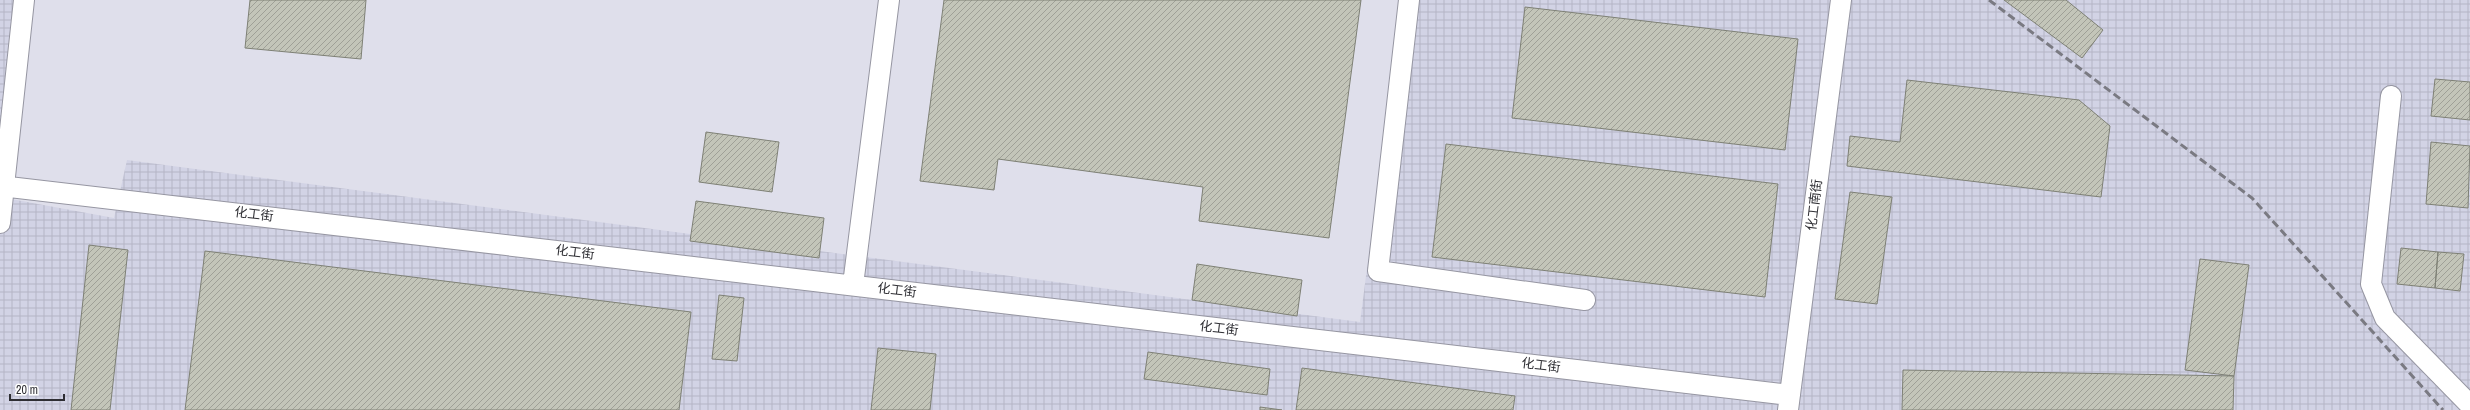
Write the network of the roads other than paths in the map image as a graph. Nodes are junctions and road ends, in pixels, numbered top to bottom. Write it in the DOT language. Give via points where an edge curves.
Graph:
graph roads {
  1 [pos="24,0"];
  2 [pos="889,0"];
  3 [pos="1409,0"];
  4 [pos="1840,0"];
  5 [pos="2391,96"];
  6 [pos="2,186"];
  7 [pos="0,223"];
  8 [pos="853,285"];
  9 [pos="1585,300"];
  10 [pos="1789,402"];
  11 [pos="2470,406"];
  1 -- 6 [label="street"];
  2 -- 8 [label="street"];
  3 -- 9 [label="street" via="1378,271"];
  4 -- 10 [label="street, 化工南街"];
  5 -- 11 [label="street" via="2371,284 2385,318"];
  6 -- 7 [label="street"];
  6 -- 8 [label="street, 化工街"];
  8 -- 10 [label="street, 化工街"];
}
